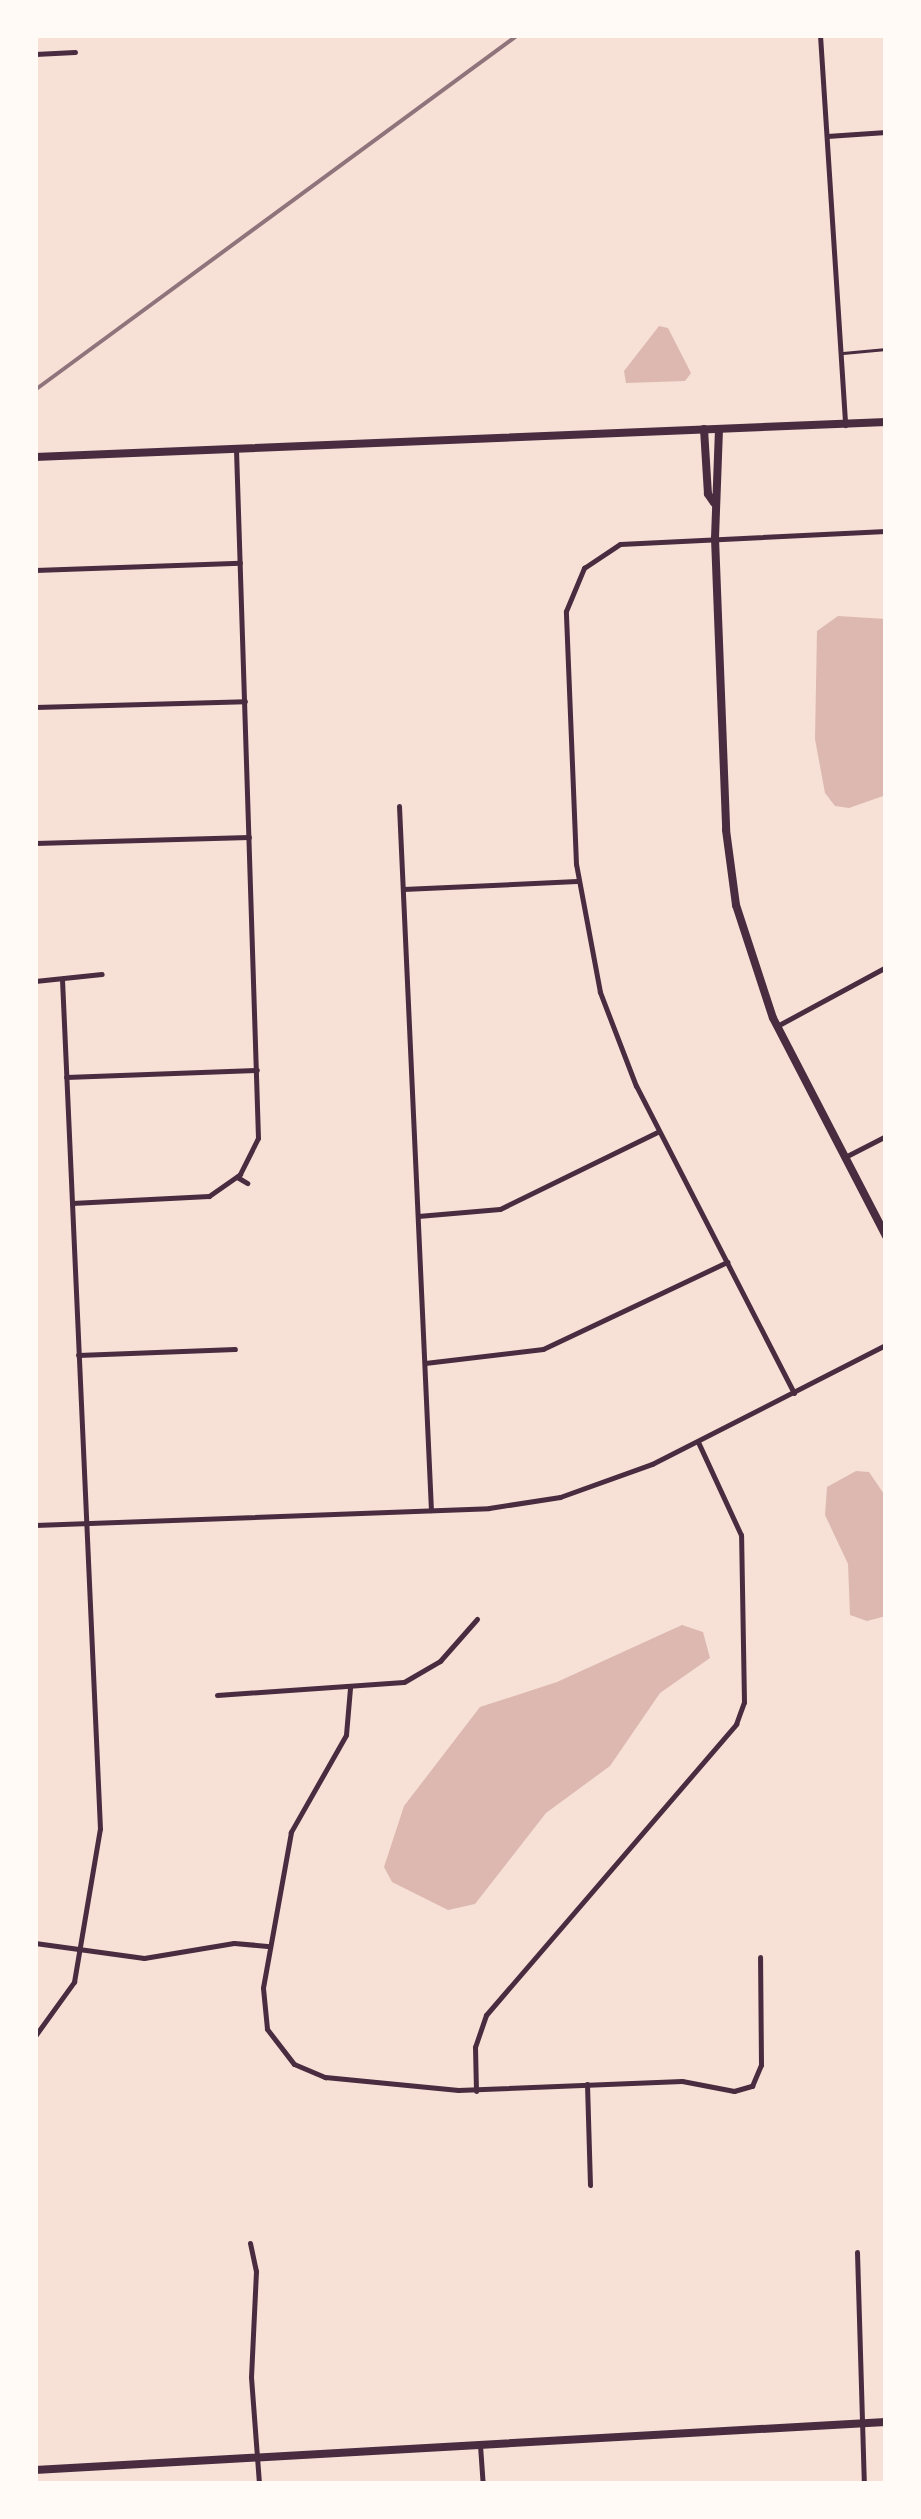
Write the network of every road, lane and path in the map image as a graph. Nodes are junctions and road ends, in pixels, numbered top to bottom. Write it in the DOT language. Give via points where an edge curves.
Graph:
graph roads {
  1 [pos="820,35"];
  2 [pos="75,52"];
  3 [pos="35,54"];
  4 [pos="886,132"];
  5 [pos="827,136"];
  6 [pos="886,348"];
  7 [pos="840,354"];
  8 [pos="886,422"];
  9 [pos="845,424"];
  10 [pos="719,429"];
  11 [pos="704,430"];
  12 [pos="236,449"];
  13 [pos="35,457"];
  14 [pos="714,503"];
  15 [pos="886,531"];
  16 [pos="715,538"];
  17 [pos="240,563"];
  18 [pos="35,570"];
  19 [pos="245,700"];
  20 [pos="35,706"];
  21 [pos="399,806"];
  22 [pos="249,837"];
  23 [pos="35,843"];
  24 [pos="577,881"];
  25 [pos="403,888"];
  26 [pos="886,967"];
  27 [pos="102,974"];
  28 [pos="62,979"];
  29 [pos="35,980"];
  30 [pos="778,1026"];
  31 [pos="257,1070"];
  32 [pos="66,1076"];
  33 [pos="659,1131"];
  34 [pos="886,1136"];
  35 [pos="845,1157"];
  36 [pos="236,1178"];
  37 [pos="246,1183"];
  38 [pos="72,1203"];
  39 [pos="418,1216"];
  40 [pos="886,1236"];
  41 [pos="727,1262"];
  42 [pos="886,1345"];
  43 [pos="235,1348"];
  44 [pos="78,1356"];
  45 [pos="424,1363"];
  46 [pos="794,1393"];
  47 [pos="698,1442"];
  48 [pos="431,1510"];
  49 [pos="86,1523"];
  50 [pos="35,1525"];
  51 [pos="477,1620"];
  52 [pos="350,1688"];
  53 [pos="217,1695"];
  54 [pos="35,1943"];
  55 [pos="270,1946"];
  56 [pos="80,1950"];
  57 [pos="760,1957"];
  58 [pos="35,2036"];
  59 [pos="586,2084"];
  60 [pos="476,2090"];
  61 [pos="590,2185"];
  62 [pos="250,2243"];
  63 [pos="857,2252"];
  64 [pos="886,2422"];
  65 [pos="863,2426"];
  66 [pos="480,2445"];
  67 [pos="257,2459"];
  68 [pos="35,2470"];
  69 [pos="258,2484"];
  70 [pos="483,2484"];
  71 [pos="864,2484"];
  1 -- 5 [label="street"];
  2 -- 3 [label="street"];
  4 -- 5 [label="street"];
  5 -- 7 [label="street"];
  6 -- 7 [label="lane"];
  7 -- 9 [label="street"];
  8 -- 9 [label="street"];
  9 -- 10 [label="street"];
  10 -- 11 [label="street"];
  10 -- 14 [label="street" via="720,494"];
  11 -- 12 [label="street"];
  11 -- 14 [label="street"];
  12 -- 13 [label="street"];
  12 -- 17 [label="street"];
  14 -- 16 [label="street"];
  15 -- 16 [label="street"];
  16 -- 24 [label="street" via="613,546 586,565 571,588 566,620"];
  16 -- 30 [label="street" via="729,866 745,943"];
  17 -- 18 [label="street"];
  17 -- 19 [label="street"];
  19 -- 20 [label="street"];
  19 -- 22 [label="street"];
  21 -- 25 [label="street"];
  22 -- 23 [label="street"];
  22 -- 31 [label="street"];
  24 -- 25 [label="street"];
  24 -- 33 [label="street" via="608,1016"];
  25 -- 39 [label="street"];
  26 -- 30 [label="street"];
  27 -- 28 [label="street"];
  28 -- 29 [label="street"];
  28 -- 32 [label="street"];
  30 -- 35 [label="street"];
  31 -- 32 [label="street"];
  31 -- 36 [label="street" via="258,1138"];
  32 -- 38 [label="street"];
  33 -- 39 [label="street" via="513,1204"];
  33 -- 41 [label="street"];
  34 -- 35 [label="street"];
  35 -- 40 [label="street"];
  36 -- 37 [label="street"];
  36 -- 38 [label="street" via="195,1199"];
  38 -- 44 [label="street"];
  39 -- 45 [label="street"];
  41 -- 45 [label="street" via="543,1350"];
  41 -- 46 [label="street"];
  42 -- 46 [label="street"];
  43 -- 44 [label="street"];
  44 -- 49 [label="street"];
  45 -- 48 [label="street"];
  46 -- 47 [label="street"];
  47 -- 48 [label="street" via="560,1498"];
  47 -- 60 [label="street" via="741,1535 744,1702 736,1724 486,2015 475,2047"];
  48 -- 49 [label="street"];
  49 -- 50 [label="street"];
  49 -- 56 [label="street" via="100,1829"];
  51 -- 52 [label="street" via="440,1661 413,1678"];
  52 -- 53 [label="street"];
  52 -- 55 [label="street" via="346,1735 291,1832"];
  54 -- 56 [label="street"];
  55 -- 56 [label="street" via="234,1943 144,1958"];
  55 -- 60 [label="street" via="264,2018 294,2064 325,2076"];
  56 -- 58 [label="street" via="65,2002"];
  57 -- 59 [label="street" via="762,2055 752,2086 734,2091 682,2080"];
  59 -- 60 [label="street"];
  59 -- 61 [label="street"];
  62 -- 67 [label="street" via="256,2271 251,2376"];
  63 -- 65 [label="street"];
  64 -- 65 [label="street"];
  65 -- 66 [label="street"];
  65 -- 71 [label="street"];
  66 -- 67 [label="street"];
  66 -- 70 [label="street"];
  67 -- 68 [label="street"];
  67 -- 69 [label="street"];
}
